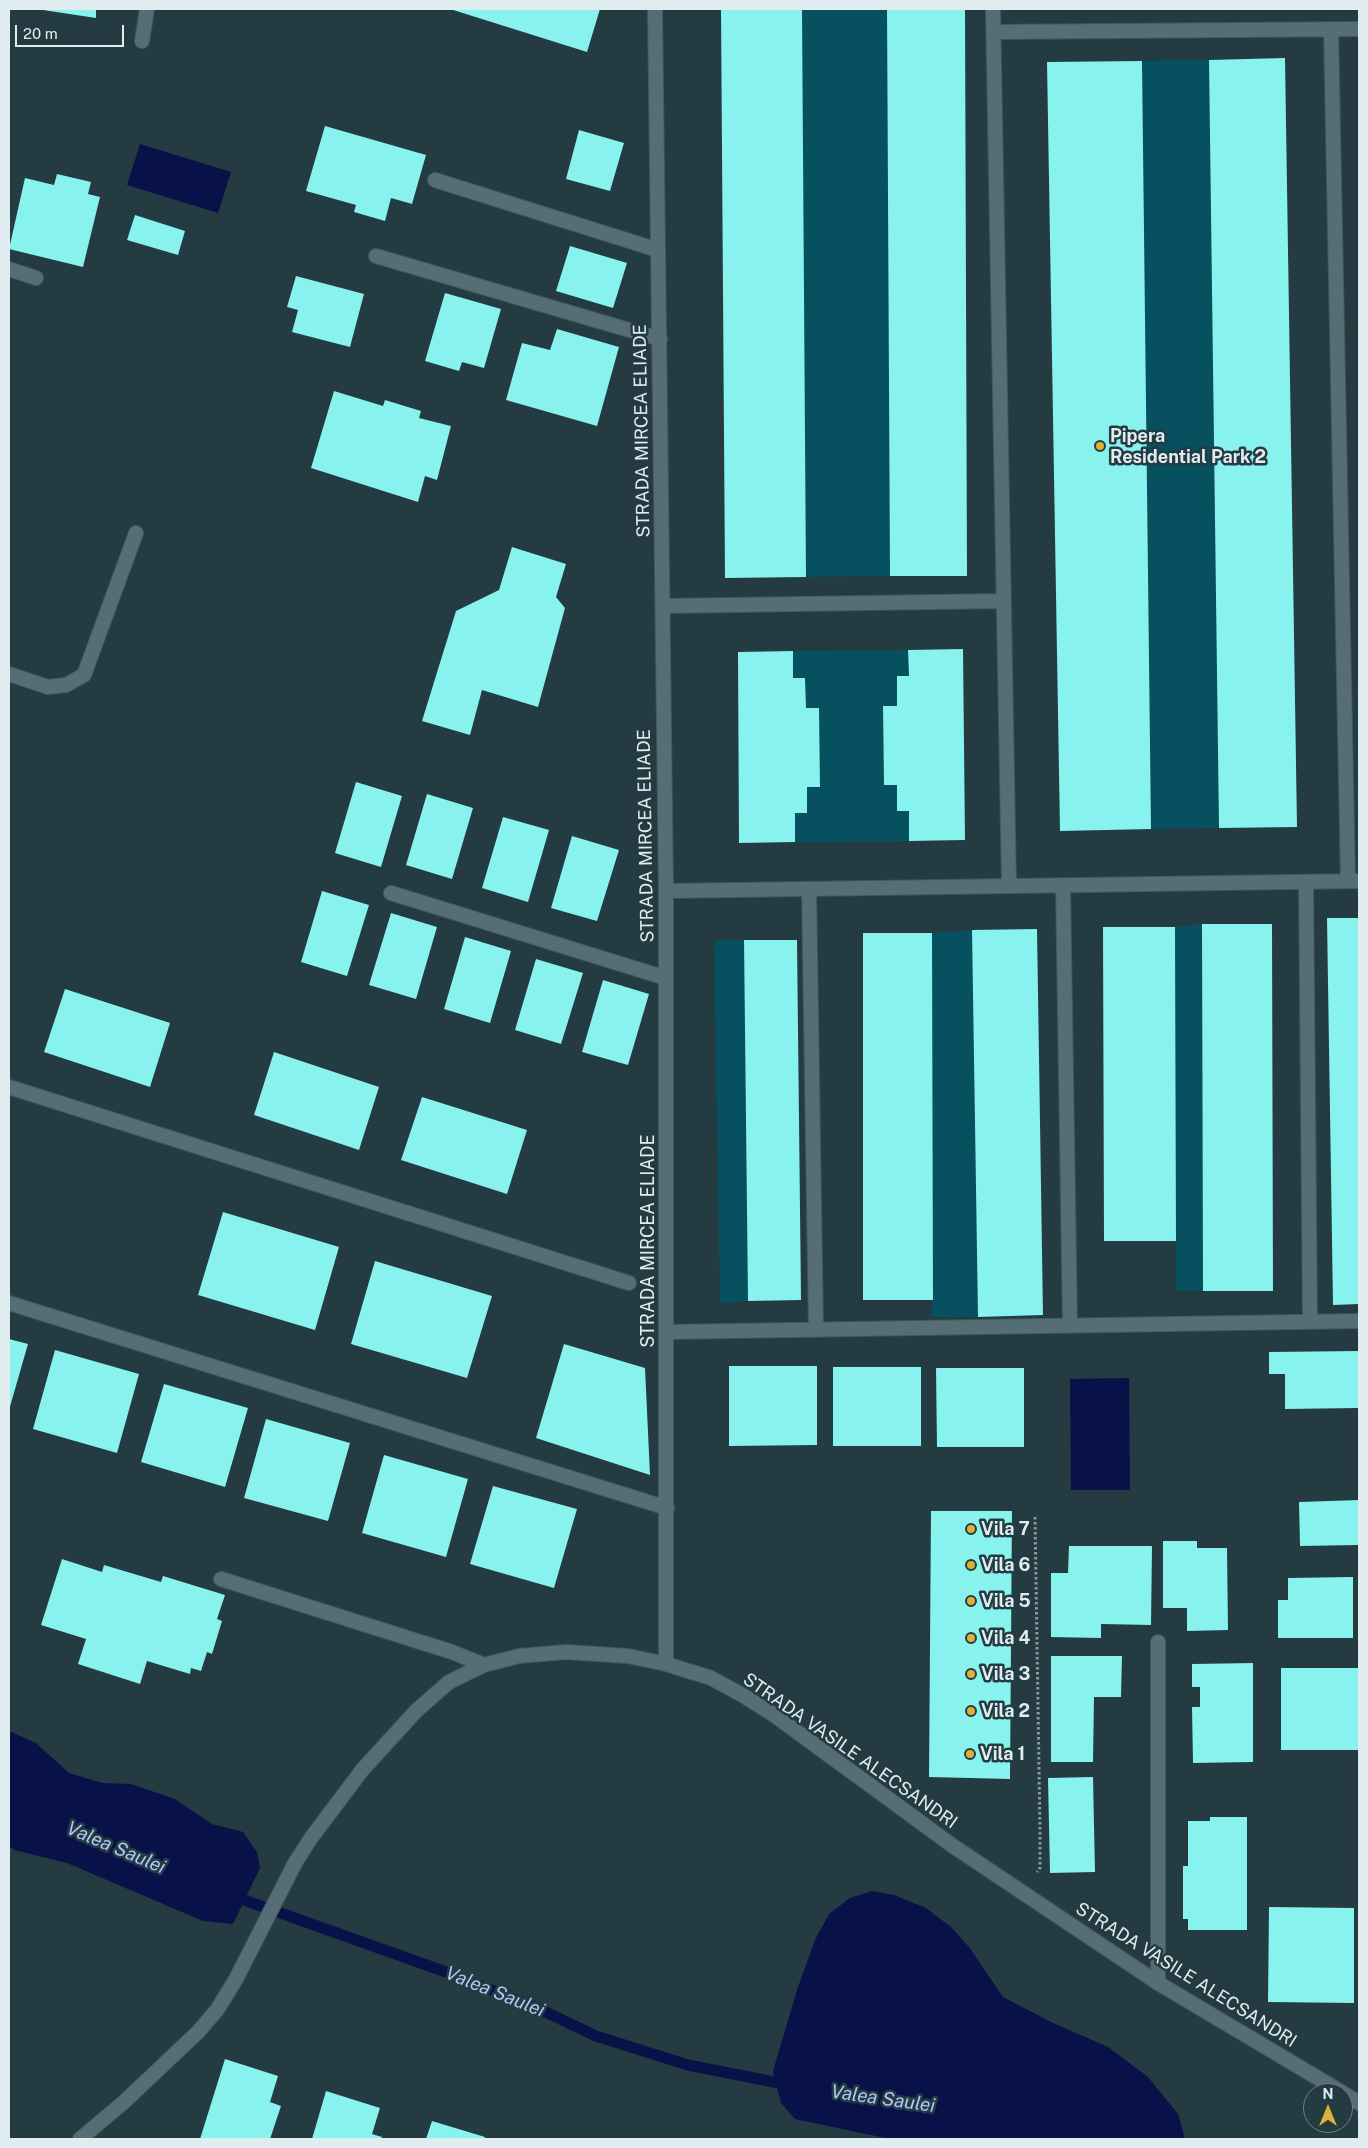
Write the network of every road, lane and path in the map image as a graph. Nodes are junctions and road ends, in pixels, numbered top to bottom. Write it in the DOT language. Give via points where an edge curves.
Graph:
graph roads {
  1 [pos="147,9"];
  2 [pos="655,9"];
  3 [pos="993,9"];
  4 [pos="1331,29"];
  5 [pos="1359,29"];
  6 [pos="993,32"];
  7 [pos="142,41"];
  8 [pos="434,180"];
  9 [pos="658,250"];
  10 [pos="376,256"];
  11 [pos="9,269"];
  12 [pos="36,278"];
  13 [pos="660,339"];
  14 [pos="136,534"];
  15 [pos="1002,601"];
  16 [pos="663,606"];
  17 [pos="9,674"];
  18 [pos="1354,881"];
  19 [pos="1306,882"];
  20 [pos="1062,885"];
  21 [pos="1009,886"];
  22 [pos="809,889"];
  23 [pos="666,891"];
  24 [pos="391,892"];
  25 [pos="666,978"];
  26 [pos="9,1087"];
  27 [pos="629,1283"];
  28 [pos="9,1303"];
  29 [pos="1359,1321"];
  30 [pos="1310,1322"];
  31 [pos="1070,1326"];
  32 [pos="816,1330"];
  33 [pos="666,1332"];
  34 [pos="667,1508"];
  35 [pos="1035,1517"];
  36 [pos="221,1579"];
  37 [pos="1158,1642"];
  38 [pos="666,1664"];
  39 [pos="484,1665"];
  40 [pos="1023,1893"];
  41 [pos="1158,1983"];
  42 [pos="1326,2083"];
  43 [pos="80,2139"];
  1 -- 7 [label="street"];
  2 -- 9 [label="street, STRADA MIRCEA ELIADE"];
  3 -- 6 [label="street"];
  4 -- 5 [label="street"];
  4 -- 6 [label="street"];
  4 -- 18 [label="street"];
  6 -- 15 [label="street"];
  8 -- 9 [label="street"];
  9 -- 13 [label="street, STRADA MIRCEA ELIADE"];
  10 -- 13 [label="street"];
  11 -- 12 [label="street"];
  13 -- 16 [label="street, STRADA MIRCEA ELIADE"];
  14 -- 17 [label="street" via="84,675 66,685 48,687"];
  15 -- 16 [label="street"];
  15 -- 21 [label="street"];
  16 -- 23 [label="street, STRADA MIRCEA ELIADE"];
  18 -- 19 [label="street"];
  19 -- 20 [label="street"];
  19 -- 30 [label="street"];
  20 -- 21 [label="street"];
  20 -- 31 [label="street"];
  21 -- 22 [label="street"];
  22 -- 23 [label="street"];
  22 -- 32 [label="street"];
  23 -- 25 [label="street, STRADA MIRCEA ELIADE"];
  24 -- 25 [label="street"];
  25 -- 33 [label="street, STRADA MIRCEA ELIADE"];
  26 -- 27 [label="street"];
  28 -- 34 [label="street"];
  29 -- 30 [label="street"];
  30 -- 31 [label="street"];
  31 -- 32 [label="street"];
  32 -- 33 [label="street"];
  33 -- 34 [label="street, STRADA MIRCEA ELIADE"];
  34 -- 38 [label="street, STRADA MIRCEA ELIADE"];
  35 -- 40 [label="path" via="1040,1868"];
  36 -- 39 [label="street"];
  37 -- 41 [label="street"];
  38 -- 39 [label="street, STRADA VASILE ALECSANDRI" via="628,1656 566,1652 519,1656"];
  38 -- 40 [label="street, STRADA VASILE ALECSANDRI" via="711,1678 744,1696"];
  39 -- 43 [label="street, STRADA VASILE ALECSANDRI" via="449,1682 422,1705 363,1769 311,1838 217,2010 124,2102"];
  40 -- 41 [label="street, STRADA VASILE ALECSANDRI"];
  41 -- 42 [label="street, STRADA VASILE ALECSANDRI"];
}
